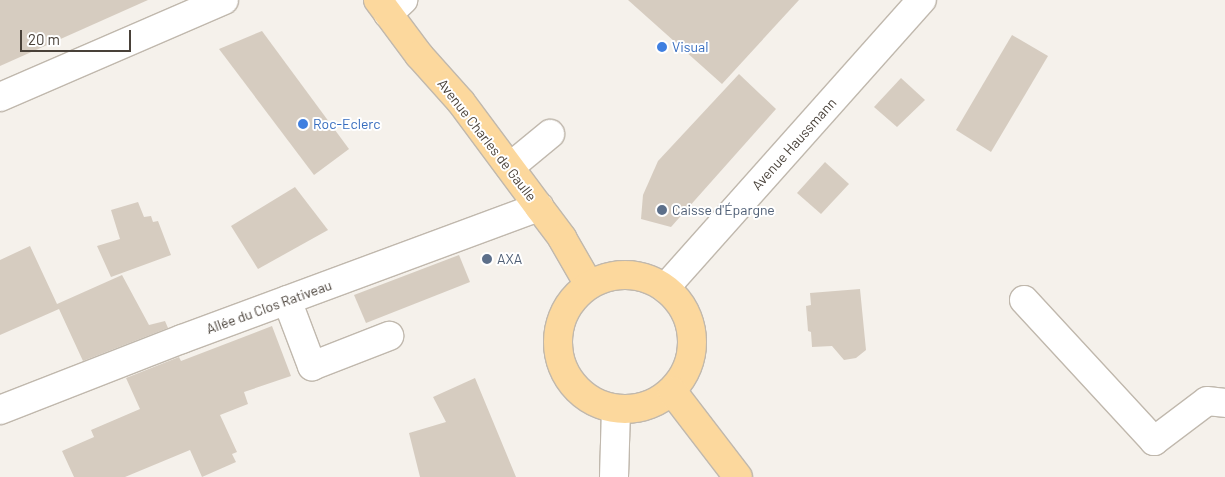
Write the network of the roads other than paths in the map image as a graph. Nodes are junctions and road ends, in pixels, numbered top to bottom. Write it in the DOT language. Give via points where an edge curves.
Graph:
graph roads {
  1 [pos="224,0"];
  2 [pos="922,0"];
  3 [pos="390,5"];
  4 [pos="188,9"];
  5 [pos="0,97"];
  6 [pos="550,134"];
  7 [pos="510,167"];
  8 [pos="539,207"];
  9 [pos="589,285"];
  10 [pos="665,288"];
  11 [pos="286,300"];
  12 [pos="1024,300"];
  13 [pos="389,336"];
  14 [pos="672,391"];
  15 [pos="1225,402"];
  16 [pos="616,409"];
  17 [pos="0,410"];
  18 [pos="614,477"];
  19 [pos="738,477"];
  1 -- 4 [label="street"];
  2 -- 10 [label="street, Avenue Haussmann"];
  3 -- 7 [label="main road, Avenue Charles de Gaulle" via="419,54 461,102"];
  4 -- 5 [label="street"];
  6 -- 7 [label="street"];
  7 -- 8 [label="main road, Avenue Charles de Gaulle"];
  8 -- 9 [label="main road, Avenue Charles de Gaulle" via="562,238"];
  8 -- 11 [label="street, Allée du Clos Rativeau"];
  9 -- 10 [label="main road" via="619,275 635,276"];
  9 -- 16 [label="main road" via="573,298 562,316 557,336 558,357 566,376 579,392 596,404"];
  10 -- 14 [label="main road" via="681,305 691,326 692,350 685,372"];
  11 -- 13 [label="street" via="312,366"];
  11 -- 17 [label="street, Allée du Clos Rativeau"];
  12 -- 15 [label="street" via="1154,441 1207,401"];
  14 -- 16 [label="main road" via="636,409"];
  14 -- 19 [label="main road"];
  16 -- 18 [label="street"];
}
